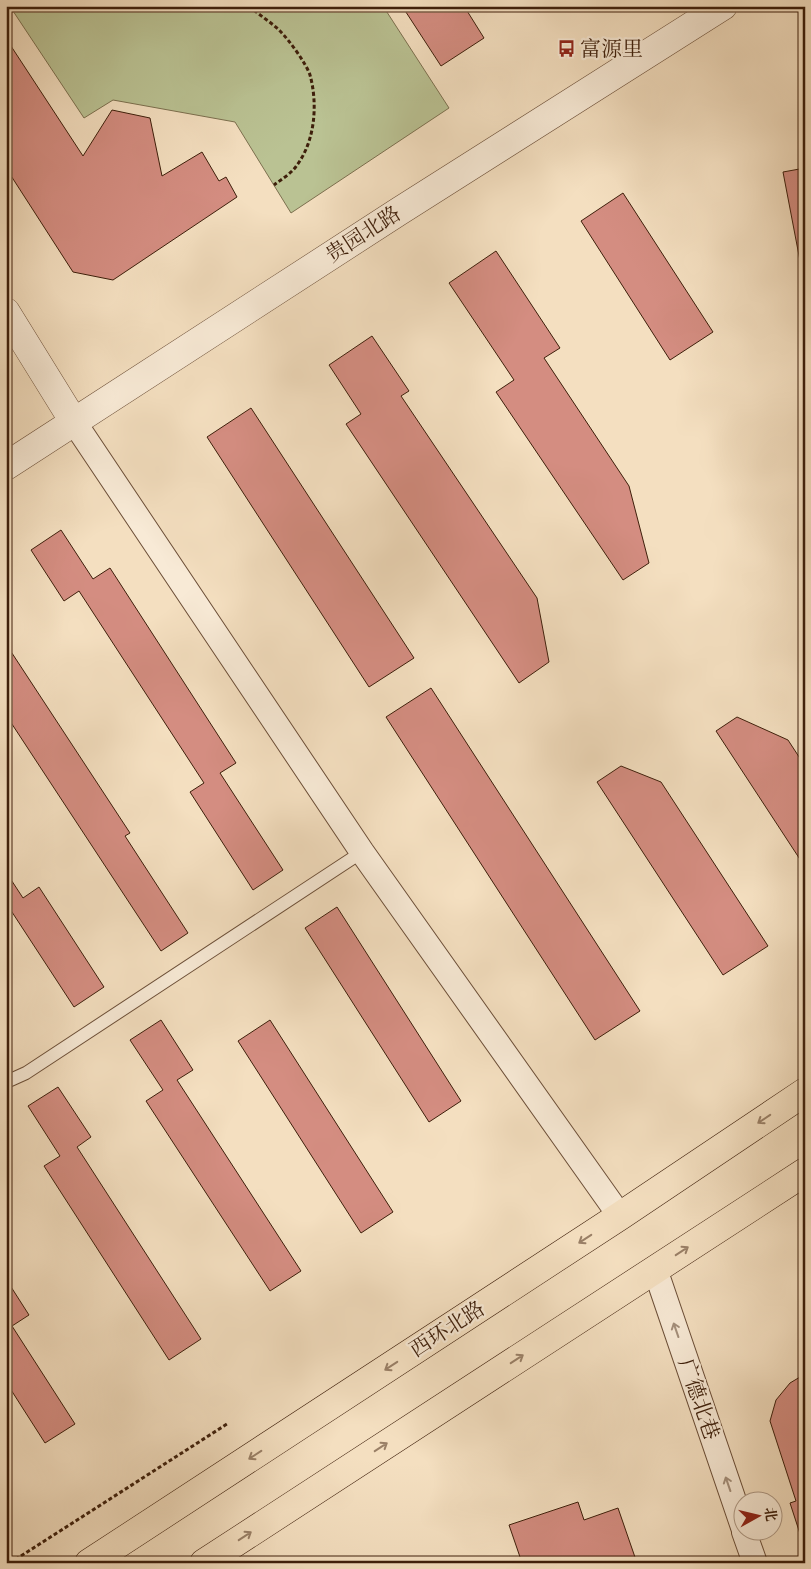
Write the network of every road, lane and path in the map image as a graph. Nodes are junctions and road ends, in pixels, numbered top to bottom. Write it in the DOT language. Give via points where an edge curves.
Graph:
graph roads {
  1 [pos="249,6"];
  2 [pos="722,6"];
  3 [pos="274,185"];
  4 [pos="6,312"];
  5 [pos="74,422"];
  6 [pos="6,466"];
  7 [pos="362,852"];
  8 [pos="6,1082"];
  9 [pos="805,1092"];
  10 [pos="805,1172"];
  11 [pos="620,1216"];
  12 [pos="655,1269"];
  13 [pos="227,1424"];
  14 [pos="734,1502"];
  15 [pos="748,1542"];
  16 [pos="10,1563"];
  17 [pos="89,1563"];
  18 [pos="204,1563"];
  19 [pos="755,1563"];
  1 -- 3 [label="path" via="279,30 296,52 309,74 314,101 307,149 297,166"];
  2 -- 5 [label="street, 贵园北路"];
  4 -- 5 [label="street"];
  5 -- 6 [label="street, 贵园北路"];
  5 -- 7 [label="street"];
  7 -- 8 [label="lane" via="26,1073"];
  7 -- 11 [label="street"];
  9 -- 11 [label="main road, 西环北路, one-way"];
  12 -- 10 [label="main road, one-way"];
  11 -- 17 [label="main road, 西环北路, one-way"];
  14 -- 12 [label="street, 广德北巷, one-way"];
  18 -- 12 [label="main road, one-way"];
  13 -- 16 [label="path"];
  15 -- 19 [label="street, 广德北巷"];
}
